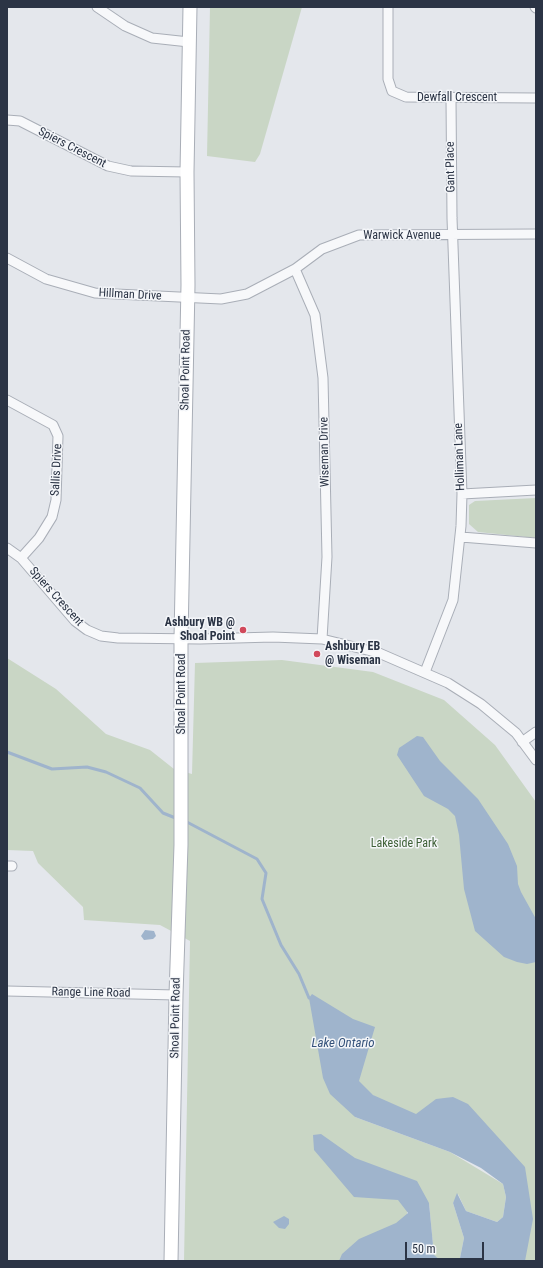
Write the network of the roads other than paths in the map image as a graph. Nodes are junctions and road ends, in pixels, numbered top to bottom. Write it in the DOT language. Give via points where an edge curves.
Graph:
graph roads {
  1 [pos="97,7"];
  2 [pos="190,7"];
  3 [pos="388,7"];
  4 [pos="189,42"];
  5 [pos="536,98"];
  6 [pos="451,99"];
  7 [pos="7,120"];
  8 [pos="187,172"];
  9 [pos="536,234"];
  10 [pos="453,236"];
  11 [pos="7,258"];
  12 [pos="295,269"];
  13 [pos="187,298"];
  14 [pos="7,400"];
  15 [pos="536,490"];
  16 [pos="462,494"];
  17 [pos="461,537"];
  18 [pos="536,543"];
  19 [pos="7,548"];
  20 [pos="21,558"];
  21 [pos="181,638"];
  22 [pos="322,639"];
  23 [pos="425,672"];
  24 [pos="536,732"];
  25 [pos="522,742"];
  26 [pos="536,760"];
  27 [pos="7,991"];
  28 [pos="176,995"];
  29 [pos="171,1261"];
  1 -- 4 [label="street" via="126,26 152,38"];
  2 -- 4 [label="street, Shoal Point Road"];
  3 -- 6 [label="street, Dewfall Crescent" via="388,79 392,91 406,97"];
  4 -- 8 [label="street, Shoal Point Road"];
  5 -- 6 [label="street, Dewfall Crescent"];
  6 -- 10 [label="street, Gant Place"];
  7 -- 8 [label="street, Spiers Crescent" via="20,121 108,166 131,171"];
  8 -- 13 [label="street, Shoal Point Road"];
  9 -- 10 [label="street, Warwick Avenue"];
  10 -- 12 [label="street, Warwick Avenue" via="359,235 322,249"];
  10 -- 16 [label="street, Holliman Lane"];
  11 -- 13 [label="street, Hillman Drive" via="46,279 95,293"];
  12 -- 13 [label="street, Warwick Avenue" via="247,294 221,299"];
  12 -- 22 [label="street, Wiseman Drive" via="315,314 323,378 327,558"];
  13 -- 21 [label="street, Shoal Point Road"];
  14 -- 20 [label="street, Sallis Drive" via="53,425 58,436 56,500 52,517 39,538"];
  15 -- 16 [label="street"];
  16 -- 17 [label="street, Holliman Lane"];
  17 -- 18 [label="street"];
  17 -- 23 [label="street, Holliman Lane" via="453,600"];
  19 -- 20 [label="street, Spiers Crescent"];
  20 -- 21 [label="street, Spiers Crescent" via="75,621 87,630 101,636 118,638"];
  21 -- 22 [label="street, Spiers Crescent"];
  21 -- 28 [label="street, Shoal Point Road" via="181,845"];
  22 -- 23 [label="street, Spiers Crescent" via="379,653"];
  23 -- 25 [label="street, Spiers Crescent" via="481,704"];
  24 -- 25 [label="street"];
  25 -- 26 [label="street, Spiers Crescent"];
  27 -- 28 [label="street, Range Line Road"];
  28 -- 29 [label="street, Shoal Point Road"];
}
